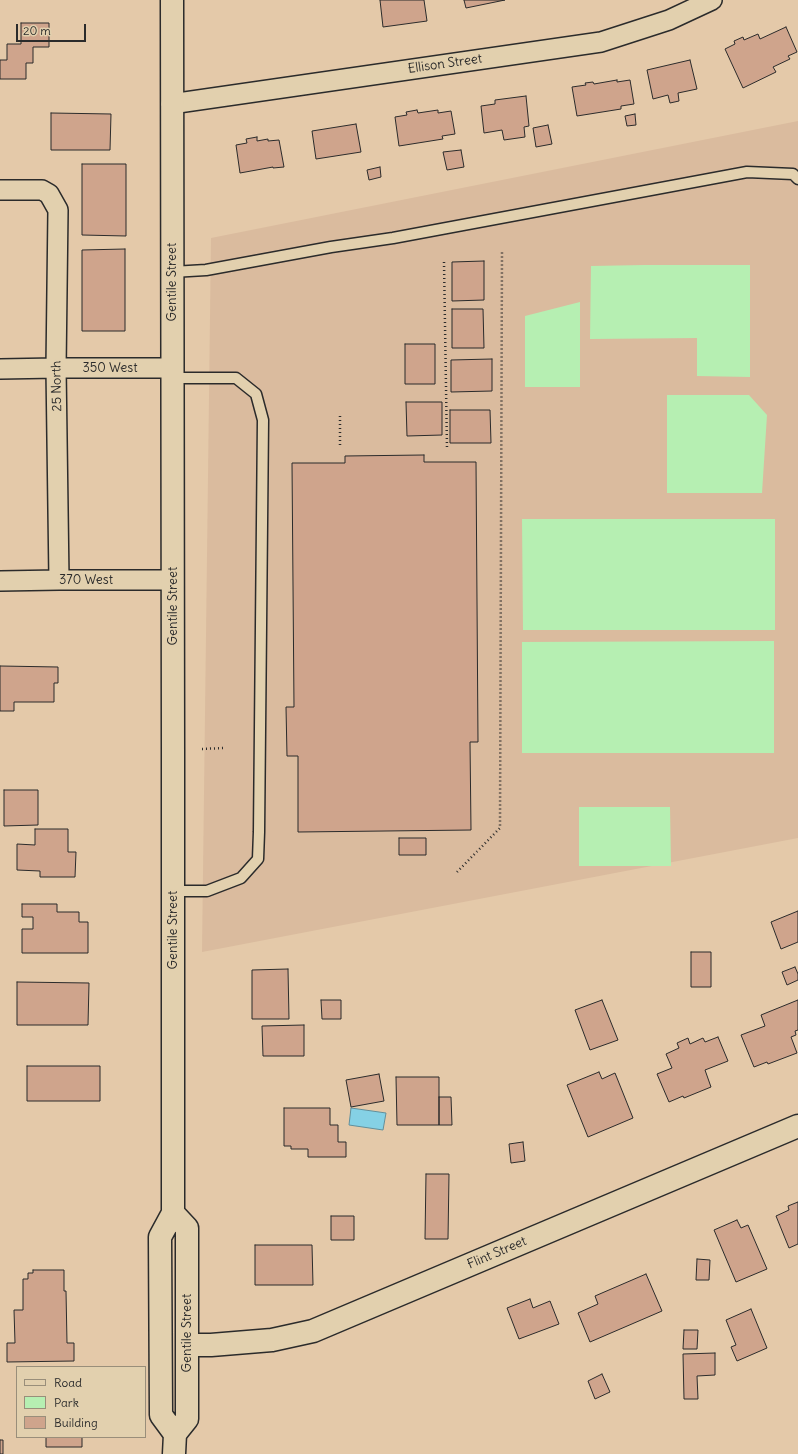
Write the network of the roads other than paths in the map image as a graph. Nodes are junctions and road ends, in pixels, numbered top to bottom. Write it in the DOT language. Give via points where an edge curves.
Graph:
graph roads {
  1 [pos="172,0"];
  2 [pos="712,0"];
  3 [pos="171,104"];
  4 [pos="798,180"];
  5 [pos="0,190"];
  6 [pos="172,272"];
  7 [pos="56,368"];
  8 [pos="0,369"];
  9 [pos="172,373"];
  10 [pos="59,580"];
  11 [pos="173,580"];
  12 [pos="0,582"];
  13 [pos="173,891"];
  14 [pos="798,1126"];
  15 [pos="171,1216"];
  16 [pos="187,1345"];
  17 [pos="172,1438"];
  1 -- 3 [label="main road, Gentile Street"];
  2 -- 3 [label="street, Ellison Street" via="669,20 601,42"];
  3 -- 6 [label="main road, Gentile Street"];
  4 -- 6 [label="lane" via="793,174 746,172 393,238 206,270"];
  5 -- 7 [label="street, 25 North" via="42,190 49,194 58,210"];
  6 -- 9 [label="main road, Gentile Street"];
  7 -- 8 [label="street, 350 West"];
  7 -- 9 [label="street, 350 West"];
  7 -- 10 [label="street, 25 North"];
  9 -- 11 [label="main road, Gentile Street"];
  9 -- 13 [label="lane" via="236,378 256,394 263,420 258,859 241,878 207,890"];
  10 -- 11 [label="street, 370 West"];
  10 -- 12 [label="street, 370 West"];
  11 -- 13 [label="main road, Gentile Street"];
  13 -- 15 [label="main road, Gentile Street"];
  14 -- 16 [label="main road, Flint Street" via="313,1331 272,1340"];
  15 -- 16 [label="main road, Gentile Street" via="186,1228"];
  15 -- 17 [label="main road, Gentile Street" via="160,1237 161,1415"];
  16 -- 17 [label="main road" via="177,1355 171,1399"];
}
